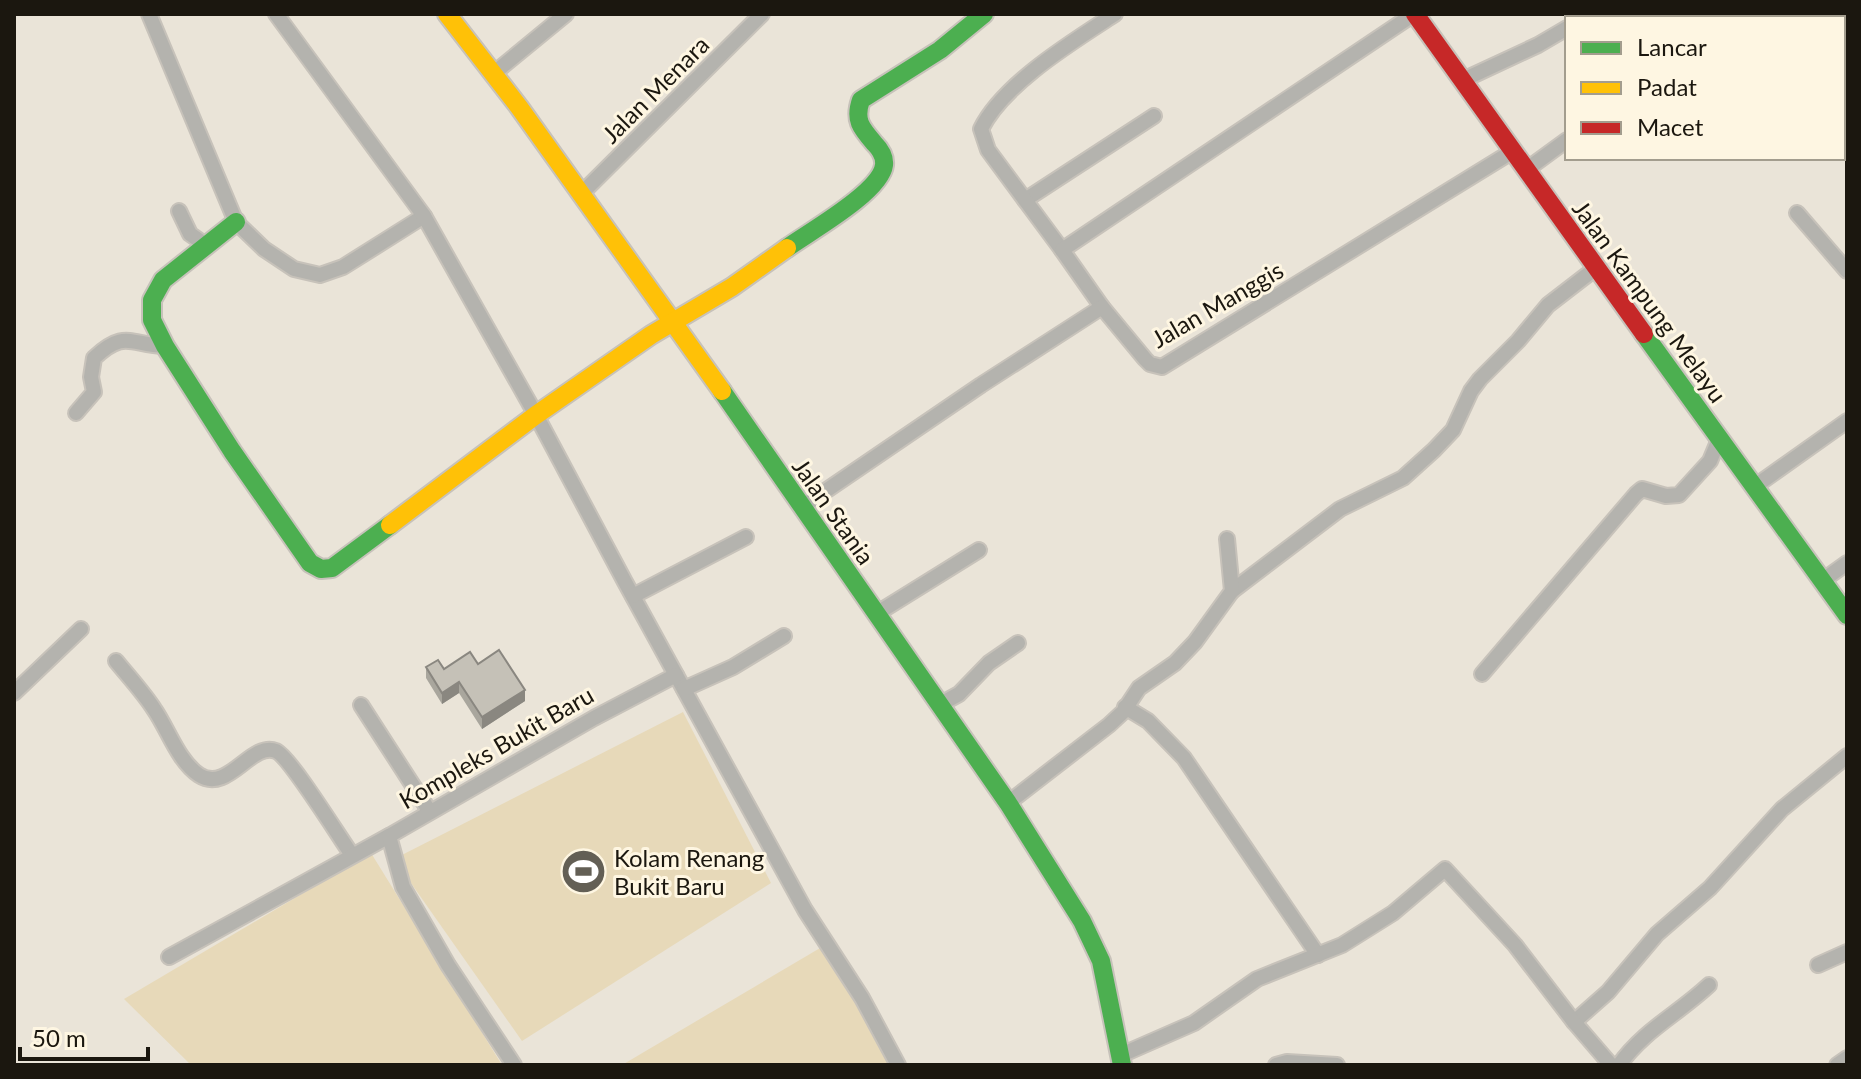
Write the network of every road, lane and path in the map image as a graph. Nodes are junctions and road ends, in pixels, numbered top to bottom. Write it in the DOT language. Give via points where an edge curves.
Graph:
graph roads {
  1 [pos="149,14"];
  2 [pos="276,14"];
  3 [pos="447,14"];
  4 [pos="566,14"];
  5 [pos="762,14"];
  6 [pos="984,14"];
  7 [pos="1115,14"];
  8 [pos="1414,14"];
  9 [pos="1565,29"];
  10 [pos="493,74"];
  11 [pos="1463,80"];
  12 [pos="1154,116"];
  13 [pos="1565,141"];
  14 [pos="1513,151"];
  15 [pos="1526,170"];
  16 [pos="580,195"];
  17 [pos="1025,200"];
  18 [pos="179,211"];
  19 [pos="1797,213"];
  20 [pos="424,216"];
  21 [pos="236,222"];
  22 [pos="207,246"];
  23 [pos="1062,250"];
  24 [pos="1596,268"];
  25 [pos="1847,271"];
  26 [pos="1102,307"];
  27 [pos="675,323"];
  28 [pos="165,346"];
  29 [pos="76,413"];
  30 [pos="536,415"];
  31 [pos="1847,421"];
  32 [pos="1725,445"];
  33 [pos="1754,487"];
  34 [pos="802,507"];
  35 [pos="746,537"];
  36 [pos="1227,539"];
  37 [pos="979,550"];
  38 [pos="1847,563"];
  39 [pos="1822,581"];
  40 [pos="1232,591"];
  41 [pos="633,596"];
  42 [pos="876,614"];
  43 [pos="1847,615"];
  44 [pos="81,629"];
  45 [pos="784,636"];
  46 [pos="1018,643"];
  47 [pos="116,661"];
  48 [pos="1482,674"];
  49 [pos="676,675"];
  50 [pos="684,689"];
  51 [pos="14,693"];
  52 [pos="361,705"];
  53 [pos="939,705"];
  54 [pos="1125,707"];
  55 [pos="1847,756"];
  56 [pos="1008,803"];
  57 [pos="430,812"];
  58 [pos="389,836"];
  59 [pos="352,855"];
  60 [pos="1847,952"];
  61 [pos="1318,955"];
  62 [pos="169,957"];
  63 [pos="1818,965"];
  64 [pos="1709,985"];
  65 [pos="1574,1022"];
  66 [pos="511,1058"];
  67 [pos="1847,1058"];
  68 [pos="1122,1060"];
  69 [pos="898,1065"];
  70 [pos="1276,1065"];
  71 [pos="1337,1065"];
  72 [pos="1611,1065"];
  73 [pos="1619,1065"];
  74 [pos="1837,1065"];
  1 -- 21 [label="street"];
  2 -- 20 [label="street"];
  3 -- 10 [label="street, Jalan Stania"];
  4 -- 10 [label="street"];
  5 -- 16 [label="street, Jalan Menara"];
  6 -- 27 [label="street" via="940,50 861,100 856,118 885,159 882,178"];
  7 -- 17 [label="street" via="1000,98 981,129 988,150"];
  8 -- 11 [label="street, Jalan Kampung Melayu"];
  8 -- 23 [label="street"];
  9 -- 11 [label="street"];
  10 -- 16 [label="street, Jalan Stania"];
  11 -- 14 [label="street, Jalan Kampung Melayu"];
  12 -- 17 [label="street"];
  13 -- 15 [label="street"];
  14 -- 15 [label="street, Jalan Kampung Melayu"];
  14 -- 26 [label="street, Jalan Manggis" via="1162,367 1145,359"];
  15 -- 24 [label="street, Jalan Kampung Melayu"];
  16 -- 27 [label="street, Jalan Stania"];
  17 -- 23 [label="street"];
  18 -- 22 [label="street" via="190,234"];
  19 -- 25 [label="street"];
  20 -- 21 [label="street" via="343,267 320,275 294,269"];
  20 -- 30 [label="street"];
  21 -- 22 [label="street"];
  22 -- 28 [label="street" via="155,292 152,320"];
  23 -- 26 [label="street"];
  24 -- 32 [label="street, Jalan Kampung Melayu"];
  24 -- 40 [label="street" via="1548,305 1480,379 1453,430 1403,478 1340,509"];
  26 -- 34 [label="street"];
  27 -- 30 [label="street"];
  27 -- 34 [label="street, Jalan Stania"];
  28 -- 29 [label="street" via="120,340 110,344 94,358 94,392"];
  28 -- 30 [label="street" via="310,563 321,569 332,568"];
  30 -- 41 [label="street"];
  31 -- 33 [label="street"];
  32 -- 33 [label="street, Jalan Kampung Melayu"];
  32 -- 48 [label="street" via="1679,495 1642,489 1636,494"];
  33 -- 39 [label="street, Jalan Kampung Melayu"];
  34 -- 42 [label="street, Jalan Stania"];
  35 -- 41 [label="street"];
  36 -- 40 [label="street"];
  37 -- 42 [label="street"];
  38 -- 39 [label="street"];
  39 -- 43 [label="street, Jalan Kampung Melayu"];
  40 -- 54 [label="street" via="1195,642 1139,688"];
  41 -- 49 [label="street"];
  42 -- 53 [label="street, Jalan Stania"];
  44 -- 51 [label="street"];
  45 -- 50 [label="street"];
  46 -- 53 [label="street"];
  47 -- 59 [label="street" via="199,775 226,776 260,753 276,751"];
  49 -- 50 [label="street"];
  49 -- 57 [label="street, Kompleks Bukit Baru"];
  50 -- 69 [label="street"];
  52 -- 57 [label="street"];
  53 -- 56 [label="street, Jalan Stania"];
  54 -- 56 [label="street"];
  54 -- 61 [label="street" via="1148,721 1184,758"];
  55 -- 65 [label="street" via="1782,809"];
  56 -- 68 [label="street, Jalan Stania" via="1101,961"];
  57 -- 58 [label="street, Kompleks Bukit Baru"];
  58 -- 59 [label="street"];
  58 -- 66 [label="street, Kompleks Bukit Baru" via="403,887"];
  59 -- 62 [label="street"];
  60 -- 63 [label="street"];
  61 -- 65 [label="street" via="1393,913 1445,869 1515,945"];
  61 -- 68 [label="street" via="1257,979 1194,1023"];
  64 -- 73 [label="street" via="1661,1020"];
  65 -- 72 [label="street"];
  67 -- 74 [label="street"];
  70 -- 71 [label="street"];
}
